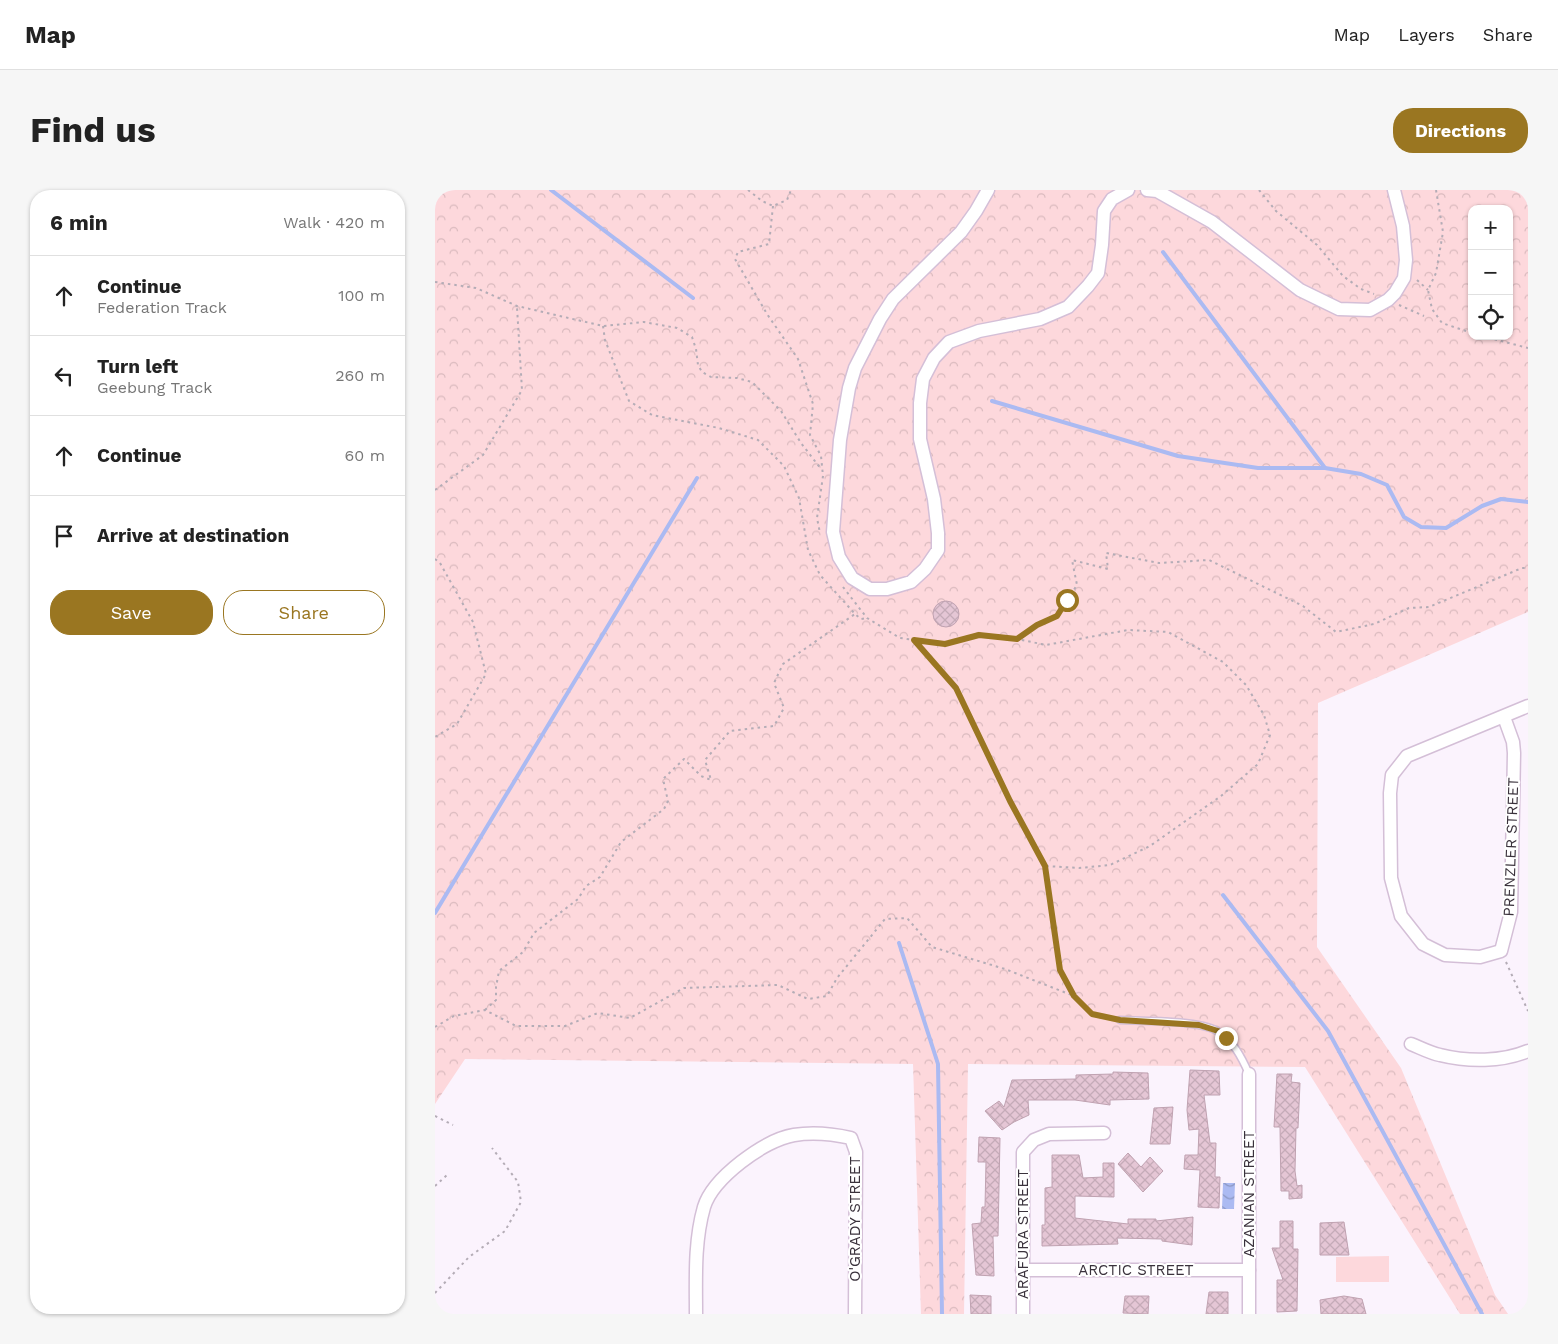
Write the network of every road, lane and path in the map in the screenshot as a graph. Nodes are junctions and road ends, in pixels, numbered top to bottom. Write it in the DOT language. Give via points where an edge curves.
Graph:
graph roads {
  1 [pos="748,190"];
  2 [pos="791,190"];
  3 [pos="988,190"];
  4 [pos="1128,190"];
  5 [pos="1147,190"];
  6 [pos="1259,190"];
  7 [pos="1394,190"];
  8 [pos="1436,190"];
  9 [pos="773,206"];
  10 [pos="435,282"];
  11 [pos="1388,300"];
  12 [pos="517,306"];
  13 [pos="1424,316"];
  14 [pos="603,326"];
  15 [pos="1468,332"];
  16 [pos="1497,340"];
  17 [pos="1528,348"];
  18 [pos="435,490"];
  19 [pos="435,559"];
  20 [pos="1528,568"];
  21 [pos="855,614"];
  22 [pos="867,618"];
  23 [pos="1017,639"];
  24 [pos="1528,706"];
  25 [pos="1504,717"];
  26 [pos="435,736"];
  27 [pos="1045,866"];
  28 [pos="1501,951"];
  29 [pos="1074,996"];
  30 [pos="485,1010"];
  31 [pos="1528,1011"];
  32 [pos="1120,1020"];
  33 [pos="435,1027"];
  34 [pos="1411,1044"];
  35 [pos="1528,1051"];
  36 [pos="1249,1074"];
  37 [pos="435,1116"];
  38 [pos="453,1125"];
  39 [pos="1104,1133"];
  40 [pos="492,1148"];
  41 [pos="447,1175"];
  42 [pos="435,1186"];
  43 [pos="1022,1270"];
  44 [pos="1249,1270"];
  45 [pos="435,1293"];
  46 [pos="696,1314"];
  47 [pos="855,1314"];
  48 [pos="1023,1314"];
  49 [pos="1249,1314"];
  1 -- 9 [label="path"];
  2 -- 9 [label="path" via="787,200"];
  3 -- 4 [label="street" via="961,232 893,299 855,368 849,388 840,440 833,532 839,557 852,578 870,589 887,589 911,582 925,569 937,550 934,499 920,439 923,379 934,358 949,342 979,331 1040,319 1068,307 1097,273 1104,211 1112,199"];
  5 -- 11 [label="street" via="1157,191 1212,222 1300,290 1339,309 1371,310"];
  6 -- 11 [label="path" via="1276,211 1317,245 1343,276 1361,289"];
  7 -- 11 [label="street" via="1403,226 1406,260 1404,278"];
  8 -- 15 [label="path" via="1443,232 1436,273 1428,290 1432,309 1441,323"];
  9 -- 14 [label="path" via="769,244 738,252 735,260 797,359 813,404 810,435 821,456 822,471 781,412 752,382 711,377 702,372 692,337 677,328 644,322"];
  10 -- 12 [label="path" via="475,288"];
  11 -- 13 [label="path"];
  12 -- 14 [label="path"];
  12 -- 18 [label="path" via="522,390 483,454"];
  14 -- 21 [label="path" via="605,340 629,401 652,415 719,428 758,440 784,466 799,498 808,550 820,574"];
  16 -- 17 [label="path"];
  19 -- 26 [label="path" via="473,622 486,674 457,724"];
  20 -- 23 [label="path" via="1429,607 1409,608 1374,624 1336,632 1303,606 1209,560 1159,563 1106,553 1108,569 1072,560 1077,585 1057,616"];
  21 -- 22 [label="path" via="861,619"];
  21 -- 30 [label="path" via="783,664 774,683 784,708 773,726 730,731 705,760 711,780 701,776 684,759 663,779 668,801 664,809 621,842 600,876 586,886 578,899 534,933 523,952 499,971 496,1000"];
  23 -- 27 [label="path" via="979,635 945,644 914,640 956,688"];
  23 -- 27 [label="path" via="1047,645 1128,630 1168,632 1223,662 1246,685 1264,715 1270,735 1259,764 1221,796 1151,846 1110,865 1079,868"];
  24 -- 25 [label="street"];
  25 -- 28 [label="street, PRENZLER STREET" via="1514,753 1511,912"];
  25 -- 28 [label="street" via="1407,756 1392,775 1390,794 1391,878 1401,916 1423,944 1445,955 1480,957"];
  27 -- 29 [label="path" via="1060,970"];
  28 -- 31 [label="path"];
  29 -- 30 [label="path" via="1005,968 931,947 907,918 885,919 837,978 827,996 808,999 777,985 685,988 630,1018 597,1013 565,1026 516,1026"];
  29 -- 32 [label="path" via="1092,1014"];
  30 -- 33 [label="path" via="455,1016"];
  32 -- 36 [label="lane" via="1199,1025 1218,1031 1235,1046"];
  34 -- 35 [label="street" via="1439,1055 1467,1059 1512,1058"];
  36 -- 44 [label="street, AZANIAN STREET"];
  37 -- 38 [label="path"];
  39 -- 43 [label="street, ARAFURA STREET" via="1049,1134 1034,1140 1023,1152"];
  40 -- 45 [label="path" via="518,1182 521,1202 505,1231 469,1257"];
  41 -- 42 [label="path"];
  43 -- 44 [label="street, ARCTIC STREET"];
  43 -- 48 [label="street, ARAFURA STREET"];
  44 -- 49 [label="street, AZANIAN STREET"];
  46 -- 47 [label="street, O'GRADY STREET" via="697,1247 705,1206 717,1184 738,1164 765,1146 793,1135 835,1134 851,1138 856,1152"];
}
